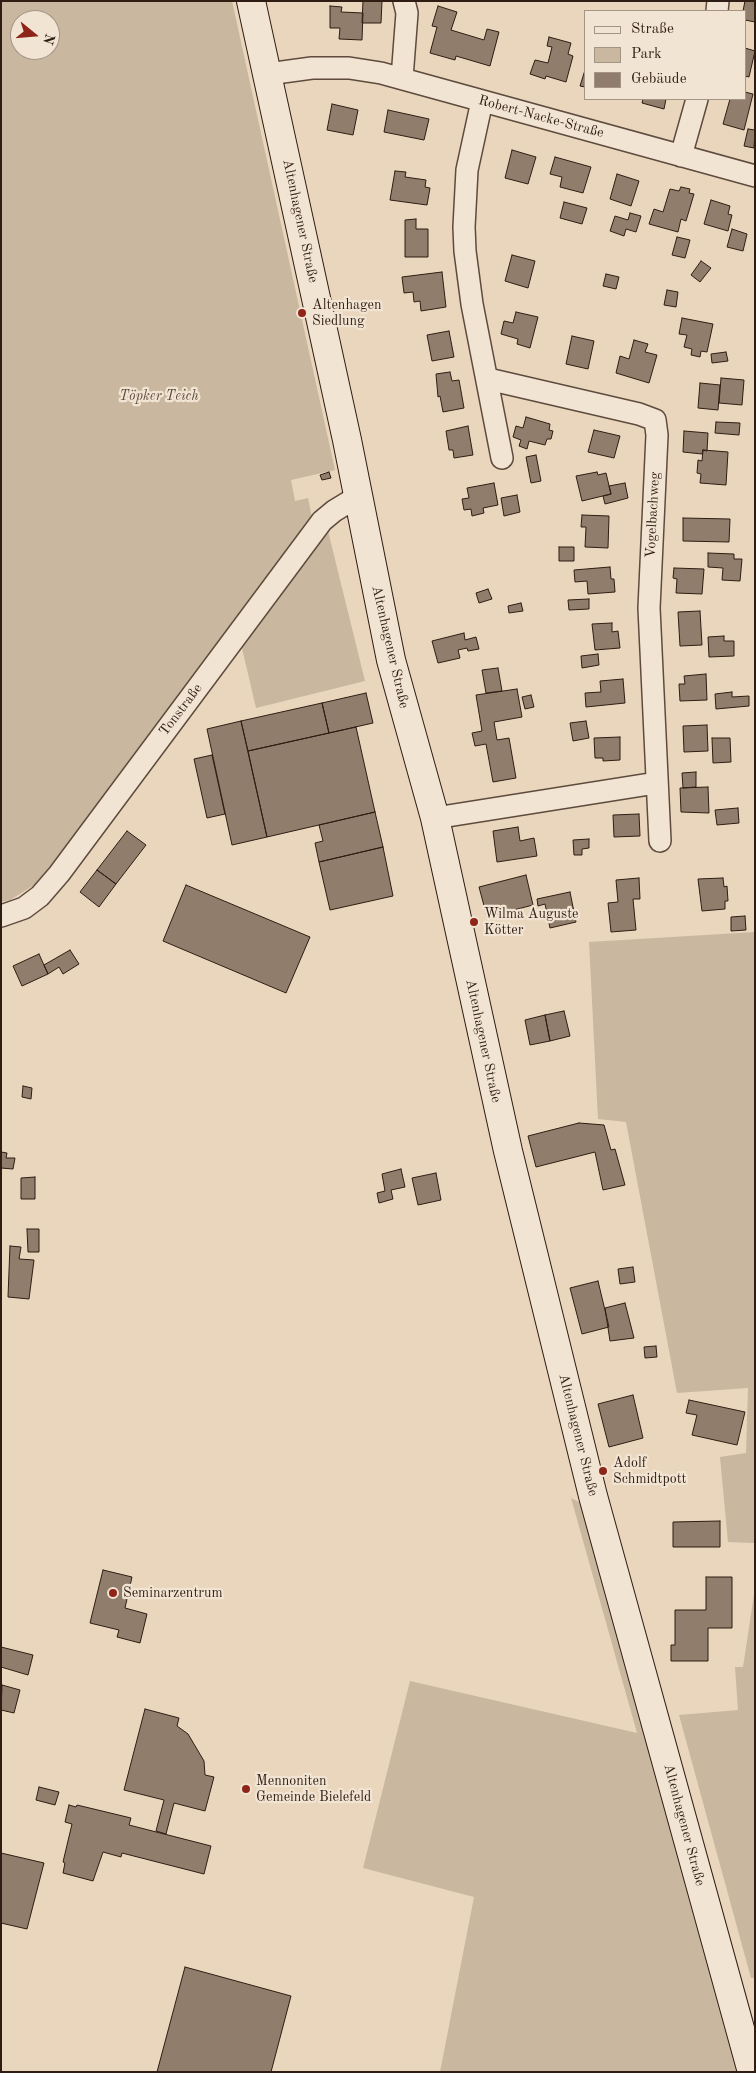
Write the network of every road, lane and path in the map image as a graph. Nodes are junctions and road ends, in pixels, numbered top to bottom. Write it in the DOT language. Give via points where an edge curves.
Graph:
graph roads {
  1 [pos="251,1"];
  2 [pos="404,1"];
  3 [pos="268,74"];
  4 [pos="402,78"];
  5 [pos="697,100"];
  6 [pos="482,101"];
  7 [pos="681,156"];
  8 [pos="755,176"];
  9 [pos="488,379"];
  10 [pos="502,458"];
  11 [pos="357,497"];
  12 [pos="656,783"];
  13 [pos="434,818"];
  14 [pos="660,841"];
  15 [pos="1,916"];
  16 [pos="752,2072"];
  1 -- 3 [label="main road, Altenhagener Straße"];
  2 -- 4 [label="street" via="407,12"];
  3 -- 4 [label="street, Robert-Nacke-Straße" via="312,68 349,68"];
  3 -- 11 [label="main road, Altenhagener Straße"];
  4 -- 6 [label="street, Robert-Nacke-Straße"];
  5 -- 7 [label="street"];
  6 -- 7 [label="street, Robert-Nacke-Straße"];
  6 -- 9 [label="street" via="467,170 464,227 472,304"];
  7 -- 8 [label="street, Robert-Nacke-Straße"];
  9 -- 10 [label="street"];
  9 -- 12 [label="street, Vogelbachweg" via="655,420 649,608"];
  11 -- 13 [label="main road, Altenhagener Straße" via="391,660"];
  11 -- 15 [label="street, Tonstraße" via="322,521 59,874 40,896 24,908"];
  12 -- 13 [label="street"];
  12 -- 14 [label="street, Vogelbachweg"];
  13 -- 16 [label="main road, Altenhagener Straße" via="508,1151 593,1496"];
}
